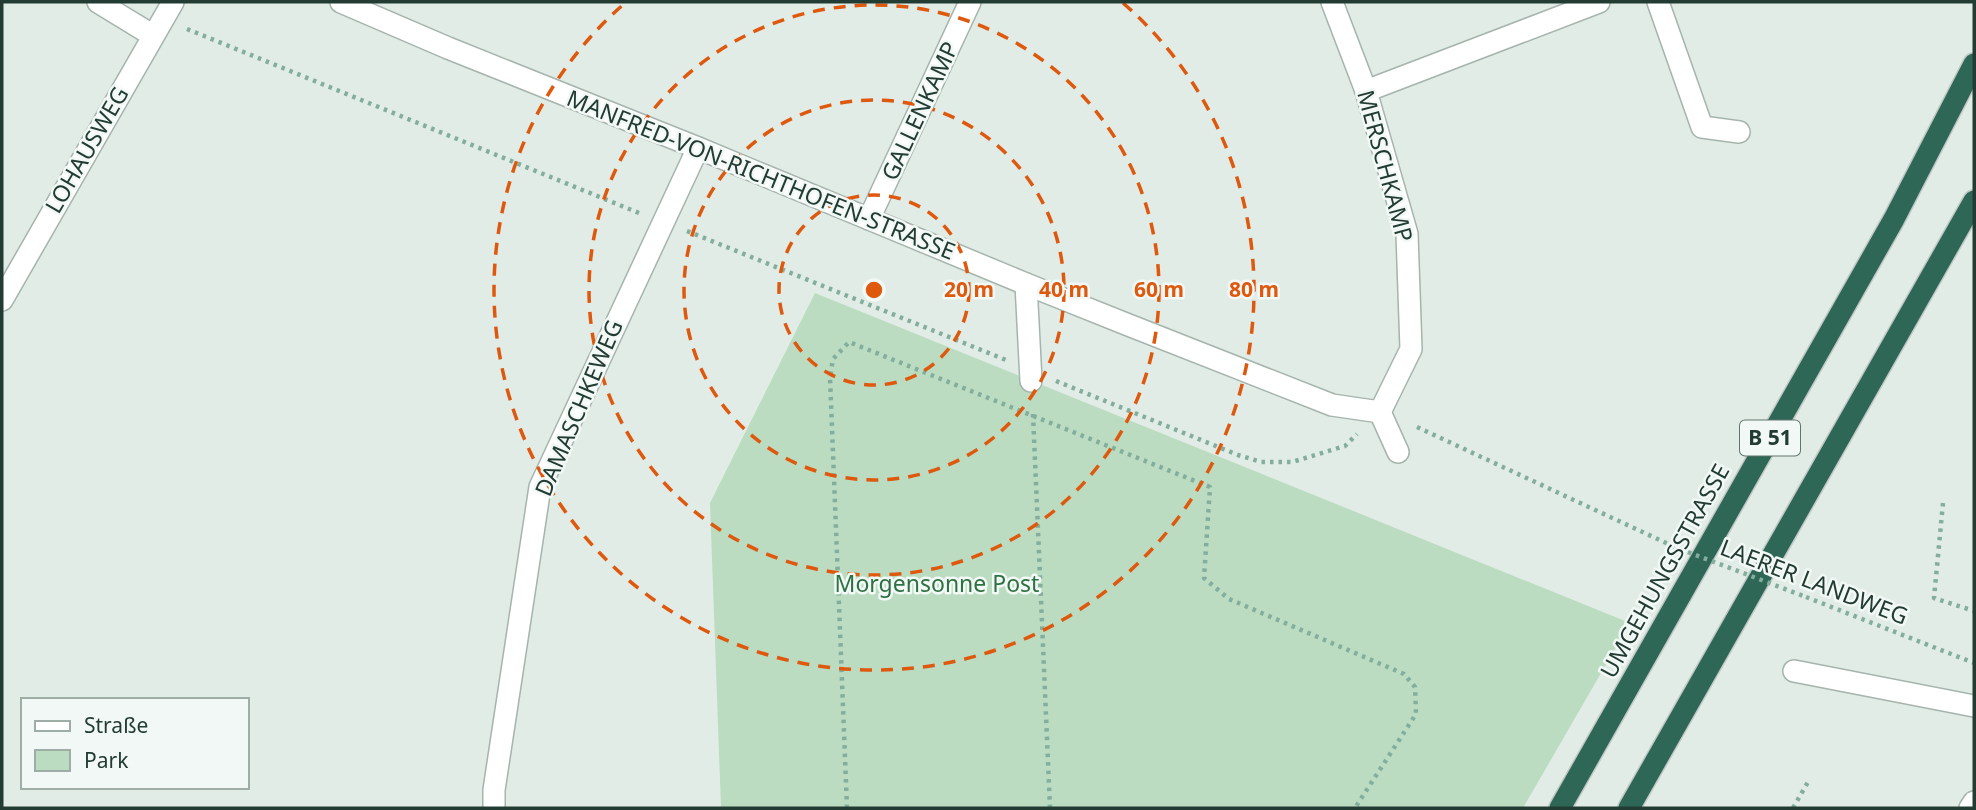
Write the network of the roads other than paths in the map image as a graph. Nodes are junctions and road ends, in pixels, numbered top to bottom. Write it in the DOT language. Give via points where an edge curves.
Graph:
graph roads {
  1 [pos="98,2"];
  2 [pos="341,2"];
  3 [pos="970,2"];
  4 [pos="1332,2"];
  5 [pos="1599,2"];
  6 [pos="1658,2"];
  7 [pos="162,19"];
  8 [pos="1974,64"];
  9 [pos="1366,91"];
  10 [pos="1739,132"];
  11 [pos="698,148"];
  12 [pos="1974,201"];
  13 [pos="869,219"];
  14 [pos="1026,284"];
  15 [pos="2,300"];
  16 [pos="1031,376"];
  17 [pos="1380,412"];
  18 [pos="1398,452"];
  19 [pos="1794,671"];
  20 [pos="1974,706"];
  21 [pos="1974,802"];
  22 [pos="494,808"];
  23 [pos="1560,808"];
  24 [pos="1629,808"];
  25 [pos="1970,808"];
  1 -- 7 [label="street"];
  2 -- 11 [label="street, MANFRED-VON-RICHTHOFEN-STRASSE"];
  3 -- 13 [label="street, GALLENKAMP"];
  4 -- 9 [label="street, MERSCHKAMP"];
  5 -- 9 [label="street"];
  6 -- 10 [label="street" via="1702,127"];
  7 -- 15 [label="street, LOHAUSWEG"];
  8 -- 23 [label="highway, UMGEHUNGSSTRASSE / B 51" via="1894,219"];
  9 -- 17 [label="street, MERSCHKAMP" via="1407,234 1411,349"];
  11 -- 13 [label="street, MANFRED-VON-RICHTHOFEN-STRASSE"];
  11 -- 22 [label="street, DAMASCHKEWEG" via="540,487"];
  12 -- 24 [label="highway, B 51"];
  13 -- 14 [label="street, MANFRED-VON-RICHTHOFEN-STRASSE"];
  14 -- 16 [label="street"];
  14 -- 17 [label="street, MANFRED-VON-RICHTHOFEN-STRASSE" via="1332,405"];
  17 -- 18 [label="street"];
  19 -- 20 [label="street"];
  21 -- 25 [label="street"];
}
